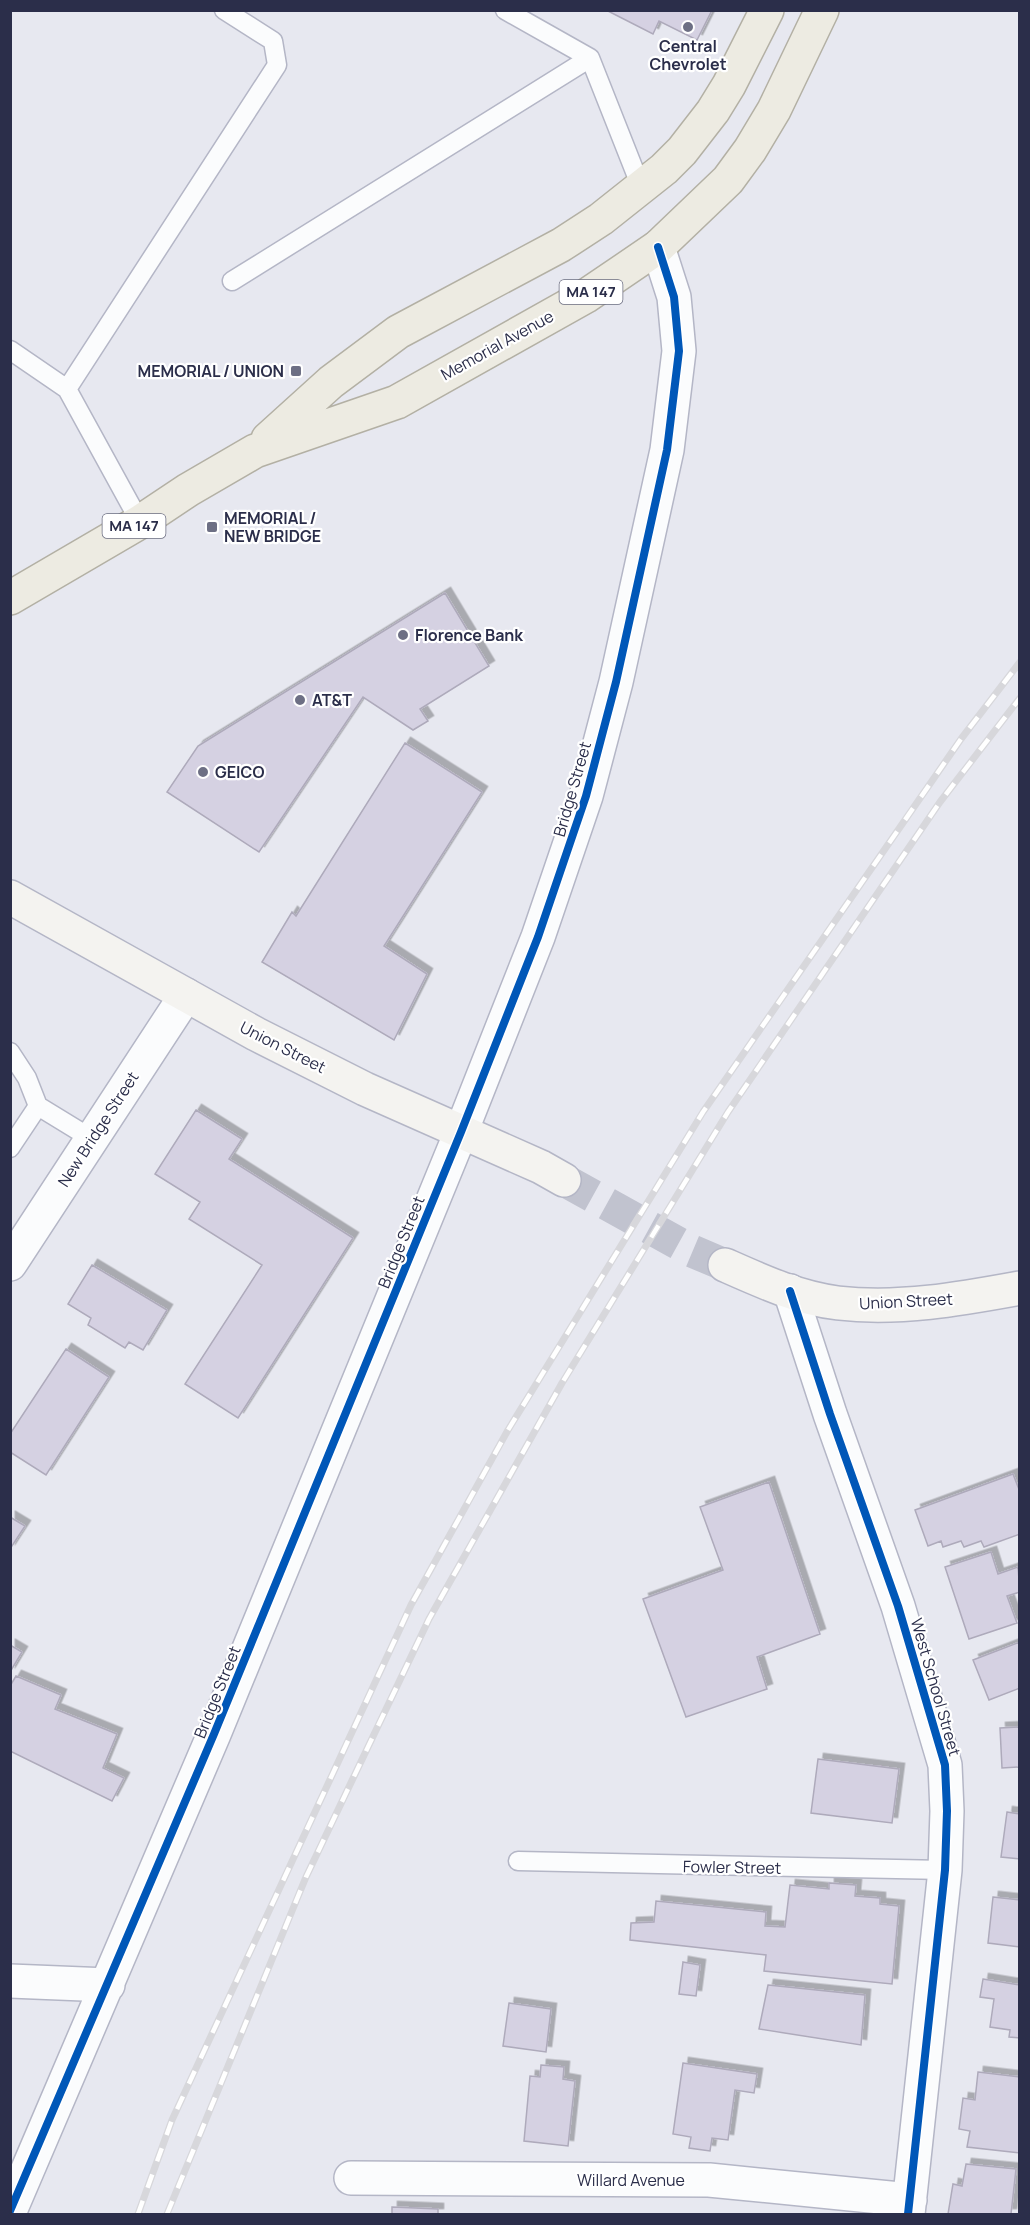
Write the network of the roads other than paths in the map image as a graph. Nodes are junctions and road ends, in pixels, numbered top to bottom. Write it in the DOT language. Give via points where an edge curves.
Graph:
graph roads {
  1 [pos="224,10"];
  2 [pos="505,10"];
  3 [pos="766,10"];
  4 [pos="822,10"];
  5 [pos="590,58"];
  6 [pos="641,187"];
  7 [pos="658,247"];
  8 [pos="232,281"];
  9 [pos="10,350"];
  10 [pos="67,389"];
  11 [pos="255,451"];
  12 [pos="141,522"];
  13 [pos="10,598"];
  14 [pos="10,897"];
  15 [pos="186,995"];
  16 [pos="10,1052"];
  17 [pos="38,1106"];
  18 [pos="460,1132"];
  19 [pos="92,1139"];
  20 [pos="10,1148"];
  21 [pos="564,1180"];
  22 [pos="10,1264"];
  23 [pos="725,1265"];
  24 [pos="1020,1288"];
  25 [pos="790,1291"];
  26 [pos="518,1861"];
  27 [pos="945,1870"];
  28 [pos="10,1981"];
  29 [pos="108,1985"];
  30 [pos="351,2178"];
  31 [pos="14,2191"];
  32 [pos="909,2207"];
  1 -- 10 [label="lane" via="273,41 277,65"];
  2 -- 5 [label="lane"];
  3 -- 6 [label="main road, Memorial Avenue / MA 147" via="713,111 682,151"];
  4 -- 7 [label="main road, Memorial Avenue / MA 147" via="774,110 750,150 728,180"];
  5 -- 6 [label="lane"];
  5 -- 8 [label="lane"];
  6 -- 11 [label="main road, Memorial Avenue / MA 147" via="561,245 398,332 331,382"];
  7 -- 11 [label="main road, Memorial Avenue / MA 147" via="586,296 397,402"];
  7 -- 18 [label="street, Bridge Street" via="674,297 679,351 668,450 586,796 538,937"];
  9 -- 10 [label="lane"];
  10 -- 12 [label="lane"];
  11 -- 12 [label="main road, Memorial Avenue / MA 147"];
  12 -- 13 [label="main road, Memorial Avenue / MA 147"];
  14 -- 15 [label="main road, Union Street"];
  15 -- 18 [label="main road, Union Street" via="255,1034"];
  15 -- 19 [label="street, New Bridge Street"];
  16 -- 17 [label="lane" via="27,1078"];
  17 -- 19 [label="lane"];
  17 -- 20 [label="lane"];
  18 -- 21 [label="main road, Union Street"];
  18 -- 29 [label="street, Bridge Street"];
  19 -- 22 [label="street, New Bridge Street"];
  23 -- 25 [label="main road, Union Street"];
  24 -- 25 [label="main road, Union Street" via="970,1298 894,1305 837,1302"];
  25 -- 27 [label="street, West School Street" via="898,1606 940,1744 946,1788"];
  26 -- 27 [label="lane, Fowler Street"];
  27 -- 32 [label="street, West School Street"];
  28 -- 29 [label="street"];
  29 -- 31 [label="street, Bridge Street"];
  30 -- 32 [label="street, Willard Avenue" via="709,2180"];
}
